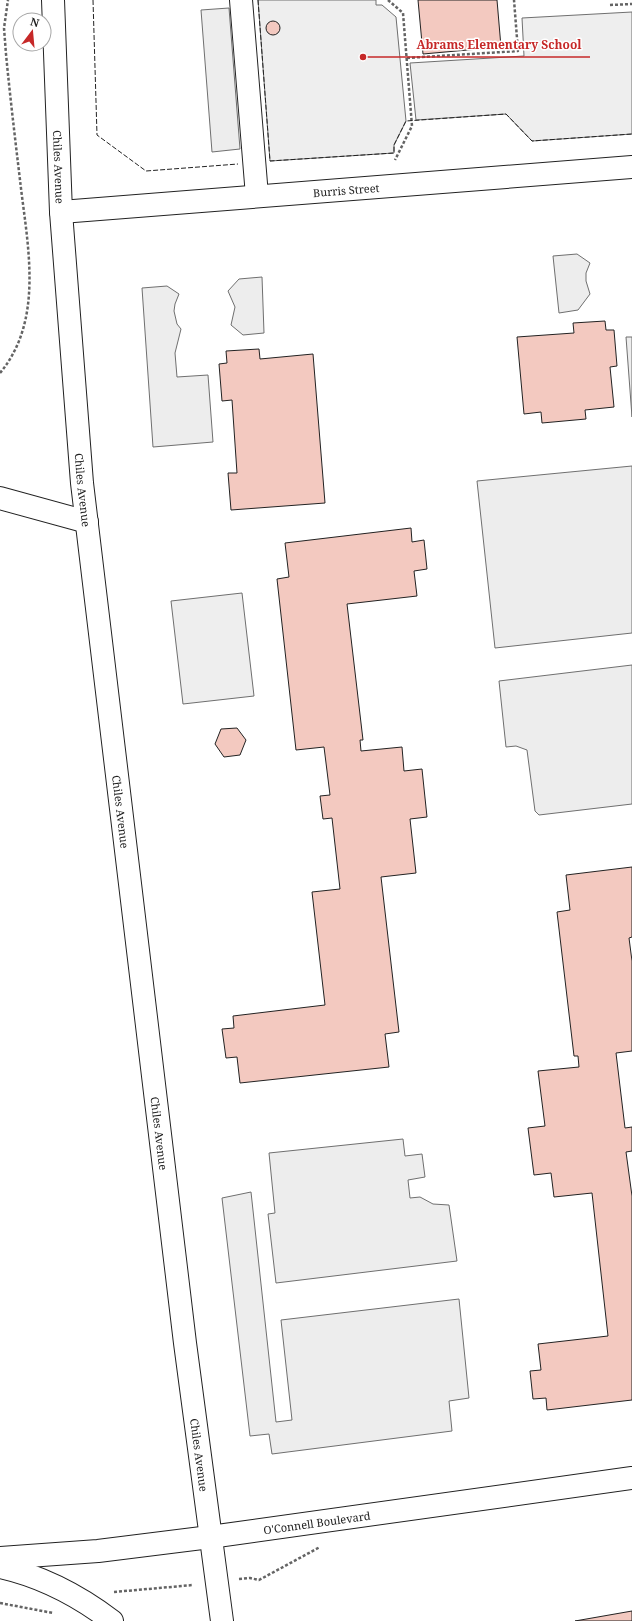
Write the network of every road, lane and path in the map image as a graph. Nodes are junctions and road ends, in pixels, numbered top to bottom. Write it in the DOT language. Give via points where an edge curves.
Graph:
graph roads {
  1 [pos="8,0"];
  2 [pos="53,0"];
  3 [pos="241,0"];
  4 [pos="388,0"];
  5 [pos="514,0"];
  6 [pos="632,4"];
  7 [pos="610,5"];
  8 [pos="407,58"];
  9 [pos="395,160"];
  10 [pos="632,166"];
  11 [pos="257,196"];
  12 [pos="61,212"];
  13 [pos="0,373"];
  14 [pos="0,498"];
  15 [pos="87,522"];
  16 [pos="632,1478"];
  17 [pos="210,1537"];
  18 [pos="328,1546"];
  19 [pos="0,1558"];
  20 [pos="0,1567"];
  21 [pos="216,1582"];
  22 [pos="81,1600"];
  23 [pos="0,1603"];
  24 [pos="112,1621"];
  25 [pos="222,1621"];
  1 -- 13 [label="path" via="4,28 6,54 30,266 23,331 9,363"];
  2 -- 12 [label="street, Chiles Avenue"];
  3 -- 11 [label="street"];
  4 -- 8 [label="path" via="403,13"];
  5 -- 8 [label="path" via="518,51"];
  6 -- 7 [label="path"];
  8 -- 9 [label="path" via="412,126"];
  10 -- 11 [label="street, Burris Street"];
  11 -- 12 [label="street, Burris Street"];
  12 -- 15 [label="street, Chiles Avenue"];
  14 -- 15 [label="street"];
  15 -- 17 [label="street, Chiles Avenue"];
  16 -- 17 [label="street, O'Connell Boulevard"];
  17 -- 19 [label="street, O'Connell Boulevard" via="98,1551"];
  17 -- 21 [label="street, Chiles Avenue"];
  18 -- 21 [label="path" via="320,1547 259,1580 250,1578"];
  20 -- 22 [label="street" via="35,1577"];
  21 -- 22 [label="path" via="95,1594"];
  21 -- 25 [label="street, Chiles Avenue"];
  22 -- 23 [label="path" via="66,1609 63,1615"];
  22 -- 24 [label="street"];
}
